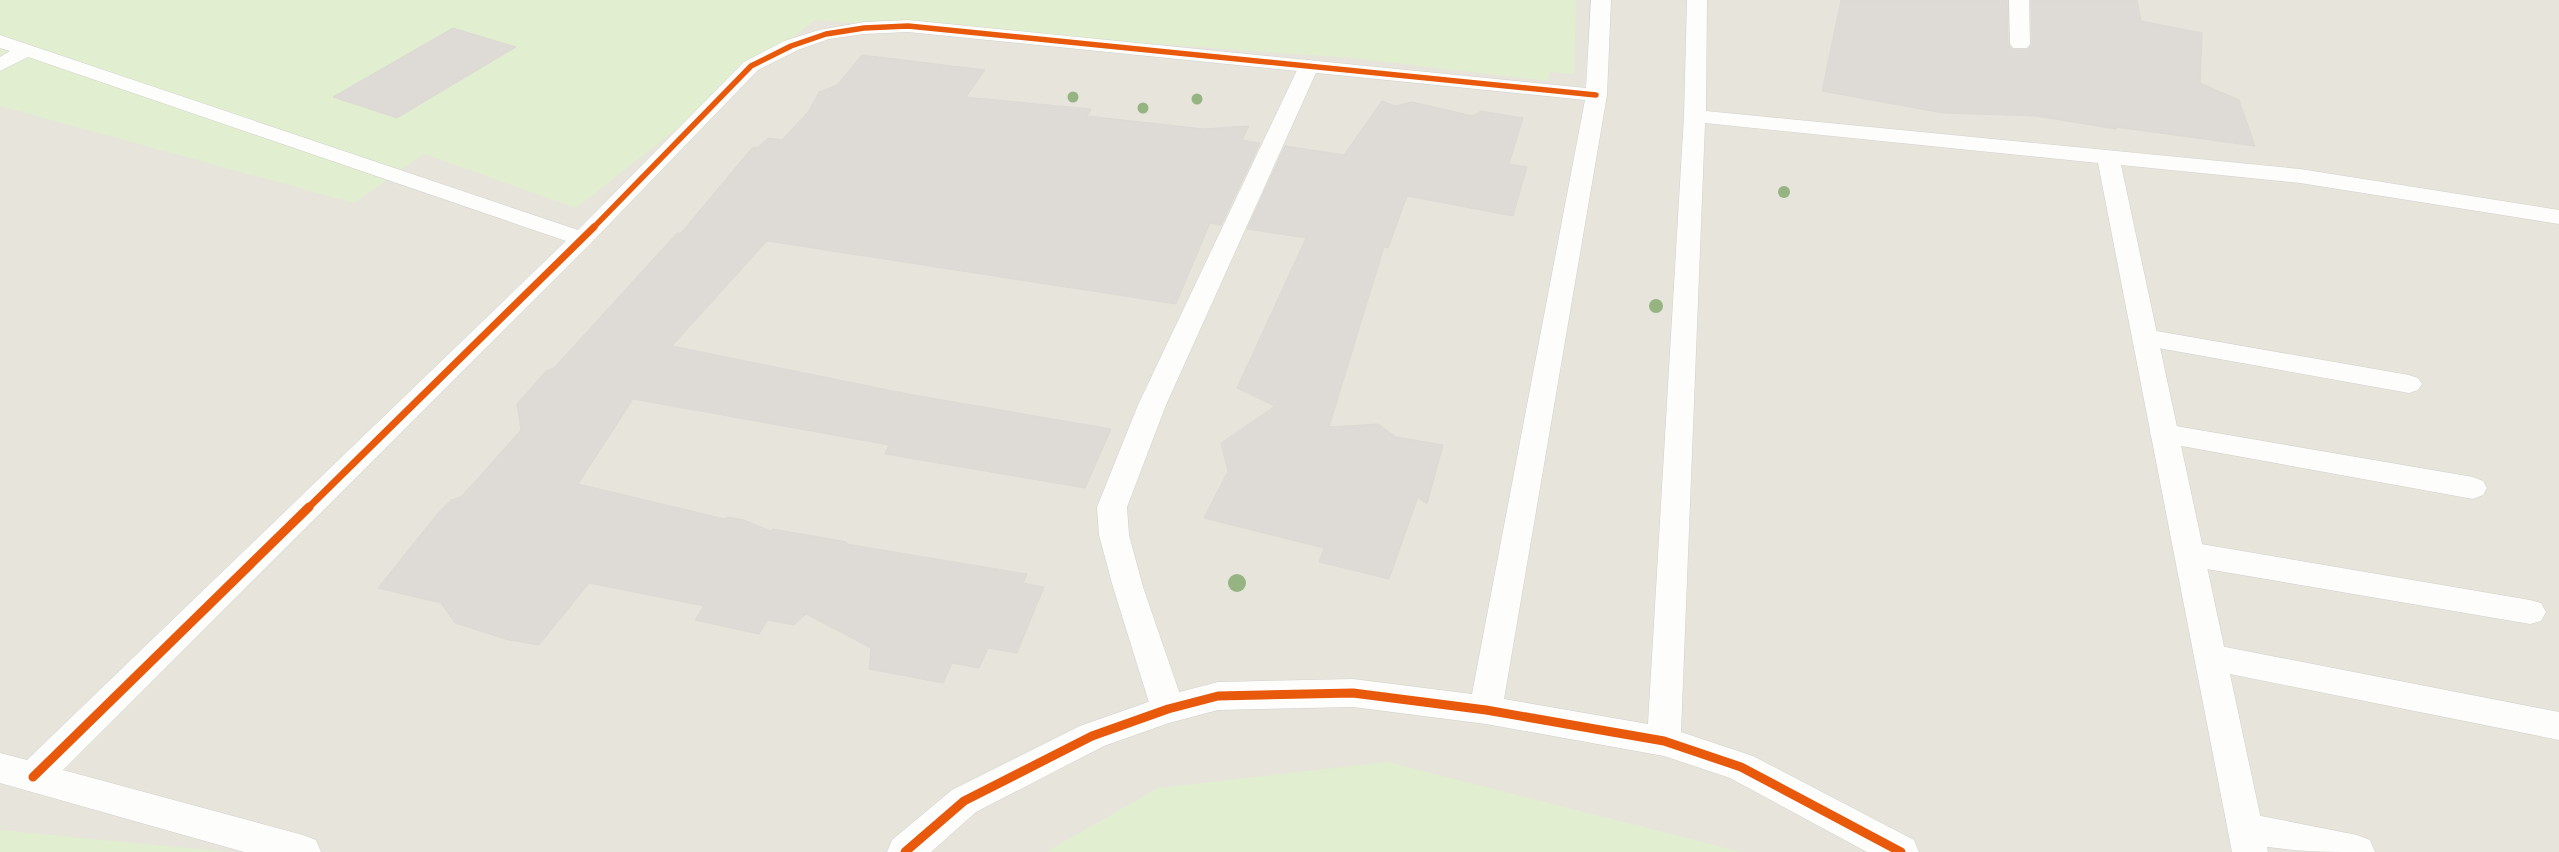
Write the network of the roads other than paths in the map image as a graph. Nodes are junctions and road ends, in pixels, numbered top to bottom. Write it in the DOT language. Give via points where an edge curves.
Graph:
graph roads {
  1 [pos="1601,0"];
  2 [pos="1697,0"];
  3 [pos="2019,0"];
  4 [pos="0,41"];
  5 [pos="2020,44"];
  6 [pos="25,50"];
  7 [pos="0,65"];
  8 [pos="1309,66"];
  9 [pos="1596,95"];
  10 [pos="1695,116"];
  11 [pos="2108,157"];
  12 [pos="2559,217"];
  13 [pos="582,239"];
  14 [pos="2145,338"];
  15 [pos="2409,384"];
  16 [pos="2164,434"];
  17 [pos="2473,488"];
  18 [pos="2190,554"];
  19 [pos="2530,612"];
  20 [pos="2210,657"];
  21 [pos="1168,709"];
  22 [pos="1486,710"];
  23 [pos="2559,726"];
  24 [pos="1664,741"];
  25 [pos="0,768"];
  26 [pos="32,777"];
  27 [pos="2248,841"];
  28 [pos="303,852"];
  29 [pos="905,852"];
  30 [pos="1901,852"];
  31 [pos="2357,852"];
  1 -- 9 [label="street"];
  2 -- 10 [label="street"];
  3 -- 5 [label="street"];
  4 -- 6 [label="street"];
  6 -- 7 [label="street"];
  6 -- 13 [label="street"];
  8 -- 9 [label="street"];
  8 -- 13 [label="street" via="908,26 856,27 810,36 780,48 751,66"];
  8 -- 21 [label="street" via="1152,405 1112,507 1114,535 1128,587"];
  9 -- 22 [label="street"];
  10 -- 11 [label="street"];
  10 -- 24 [label="street"];
  11 -- 12 [label="street" via="2300,176"];
  11 -- 14 [label="street"];
  13 -- 26 [label="street"];
  14 -- 15 [label="street"];
  14 -- 16 [label="street"];
  16 -- 17 [label="street"];
  16 -- 18 [label="street"];
  18 -- 19 [label="street"];
  18 -- 20 [label="street"];
  20 -- 23 [label="street"];
  20 -- 27 [label="street"];
  21 -- 22 [label="street" via="1218,696 1353,693"];
  21 -- 29 [label="street" via="1092,736 964,801"];
  22 -- 24 [label="street"];
  24 -- 30 [label="street" via="1741,767"];
  25 -- 26 [label="street"];
  26 -- 28 [label="street"];
  27 -- 31 [label="street"];
}
